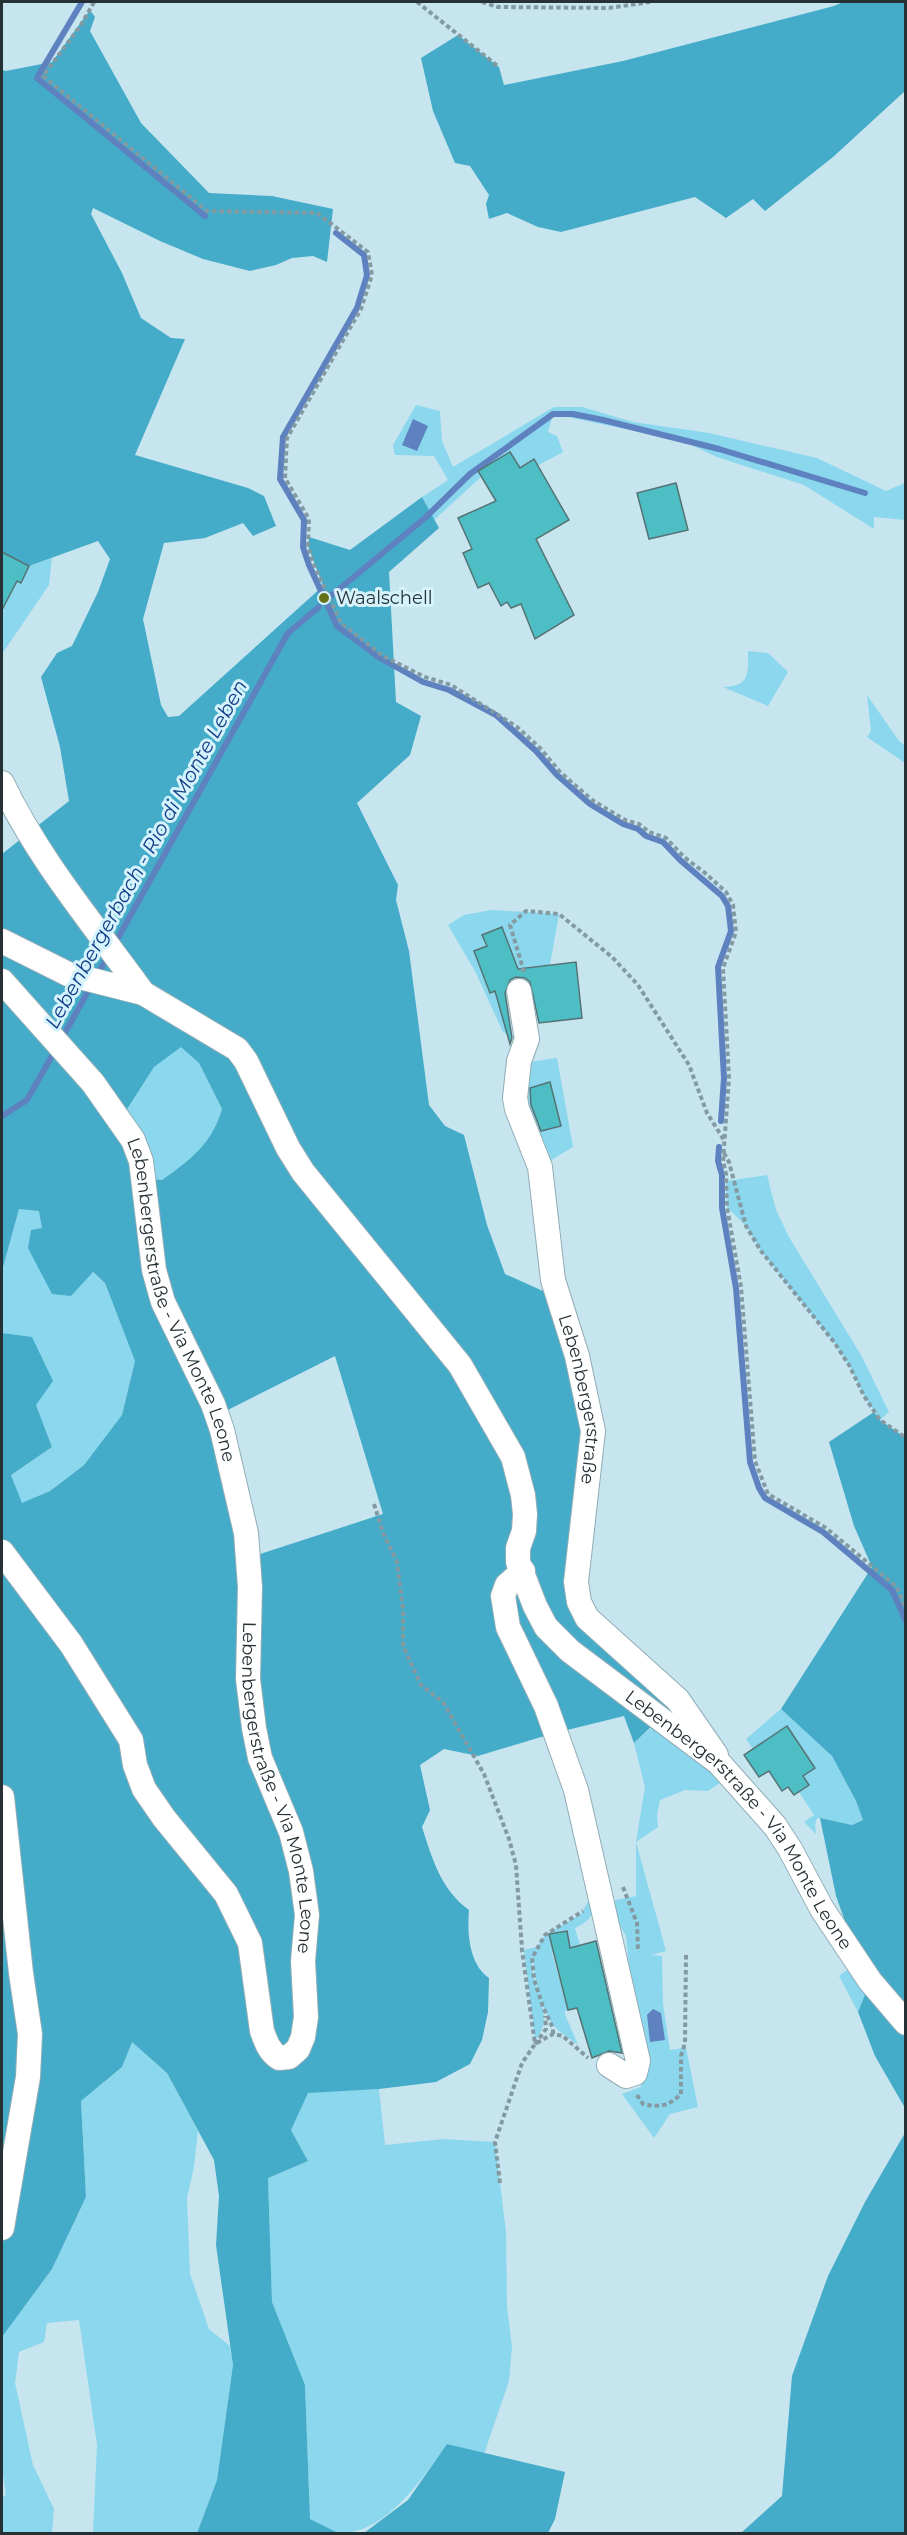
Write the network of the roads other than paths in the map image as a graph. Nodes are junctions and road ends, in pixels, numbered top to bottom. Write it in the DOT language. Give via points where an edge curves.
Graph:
graph roads {
  1 [pos="2,783"];
  2 [pos="2,941"];
  3 [pos="2,981"];
  4 [pos="519,991"];
  5 [pos="143,993"];
  6 [pos="2,1552"];
  7 [pos="523,1571"];
  8 [pos="719,1762"];
  9 [pos="2,1797"];
  10 [pos="906,2023"];
  11 [pos="617,2070"];
  12 [pos="2,2228"];
  1 -- 5 [label="street, Lebenbergerstraße - Via Monte Leone" via="17,816 45,858"];
  2 -- 5 [label="street, Lebenbergerstraße - Via Monte Leone" via="68,974"];
  3 -- 6 [label="street, Lebenbergerstraße - Via Monte Leone" via="93,1083 133,1140 141,1161 154,1270 163,1302 222,1430 246,1533 254,1728 260,1758 291,1832 307,1915 303,1961 306,2017 298,2049 289,2057 279,2058 266,2044 250,1943 226,1894 144,1789 130,1740 71,1644"];
  4 -- 8 [label="street, Lebenbergerstraße" via="527,1039 519,1061 516,1098 540,1167 553,1281 577,1356 593,1431 576,1582 579,1602 587,1618 678,1700"];
  5 -- 7 [label="street, Lebenbergerstraße - Via Monte Leone" via="237,1048 303,1172 460,1365 513,1457 523,1494 524,1531 518,1562"];
  7 -- 8 [label="street, Lebenbergerstraße - Via Monte Leone" via="546,1627 570,1651"];
  7 -- 11 [label="street" via="507,1585 503,1596 508,1627 535,1680 579,1800 638,2061 635,2073"];
  8 -- 10 [label="street, Lebenbergerstraße - Via Monte Leone" via="775,1826 822,1910 870,1981"];
  9 -- 12 [label="street" via="30,2034 28,2077"];
}
